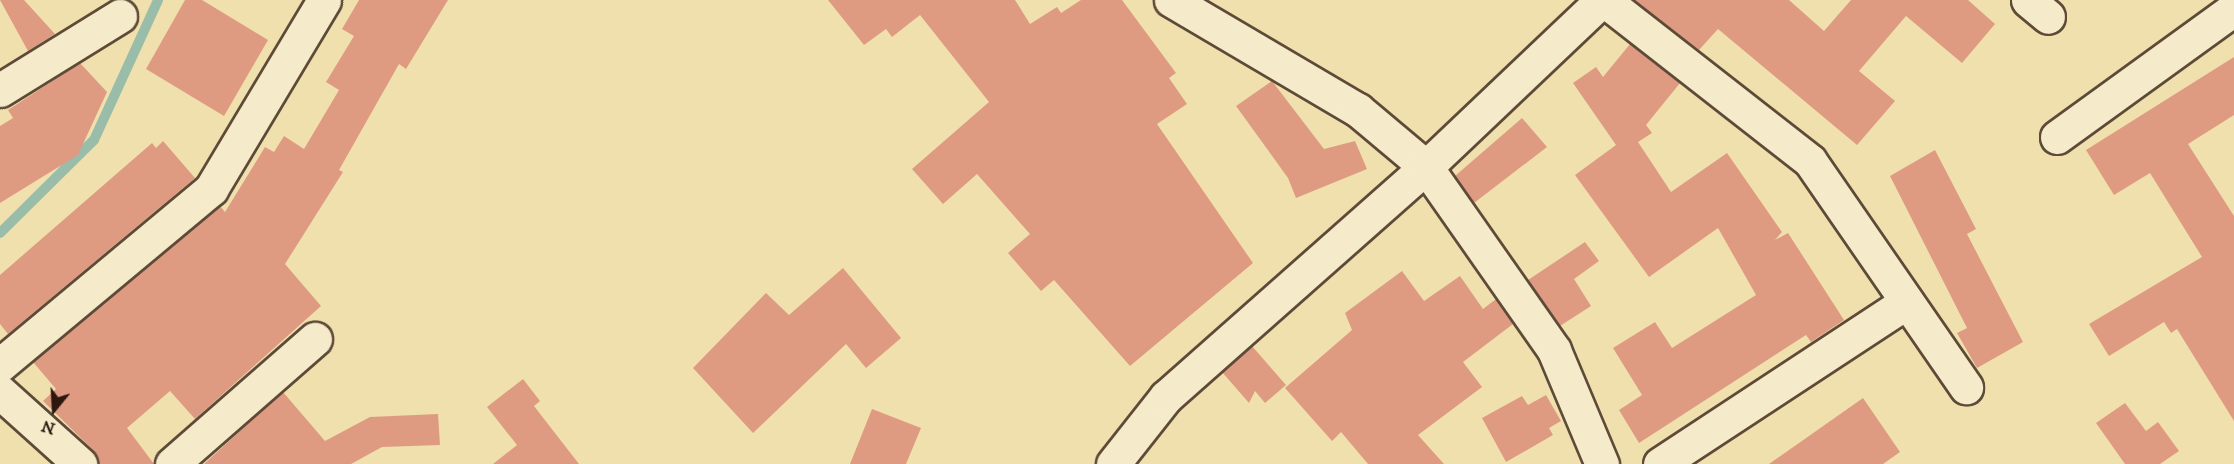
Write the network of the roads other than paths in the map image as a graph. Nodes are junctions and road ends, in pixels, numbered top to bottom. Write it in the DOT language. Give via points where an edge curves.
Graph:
graph roads {
  1 [pos="324,0"];
  2 [pos="1171,0"];
  3 [pos="1603,0"];
  4 [pos="2234,9"];
  5 [pos="120,16"];
  6 [pos="0,90"];
  7 [pos="2057,136"];
  8 [pos="1426,167"];
  9 [pos="1905,303"];
  10 [pos="315,339"];
  11 [pos="0,366"];
  12 [pos="1966,387"];
  13 [pos="0,392"];
  14 [pos="80,464"];
  15 [pos="172,464"];
  16 [pos="1113,464"];
  17 [pos="1602,464"];
  18 [pos="1659,464"];
  1 -- 11 [label="street" via="211,189"];
  2 -- 8 [label="street" via="1358,110"];
  3 -- 8 [label="street"];
  3 -- 9 [label="street" via="1810,161"];
  4 -- 7 [label="street"];
  5 -- 6 [label="street"];
  8 -- 16 [label="street" via="1166,397"];
  8 -- 17 [label="street" via="1554,350"];
  9 -- 12 [label="street"];
  9 -- 18 [label="street"];
  10 -- 15 [label="street"];
  13 -- 14 [label="street"];
}
